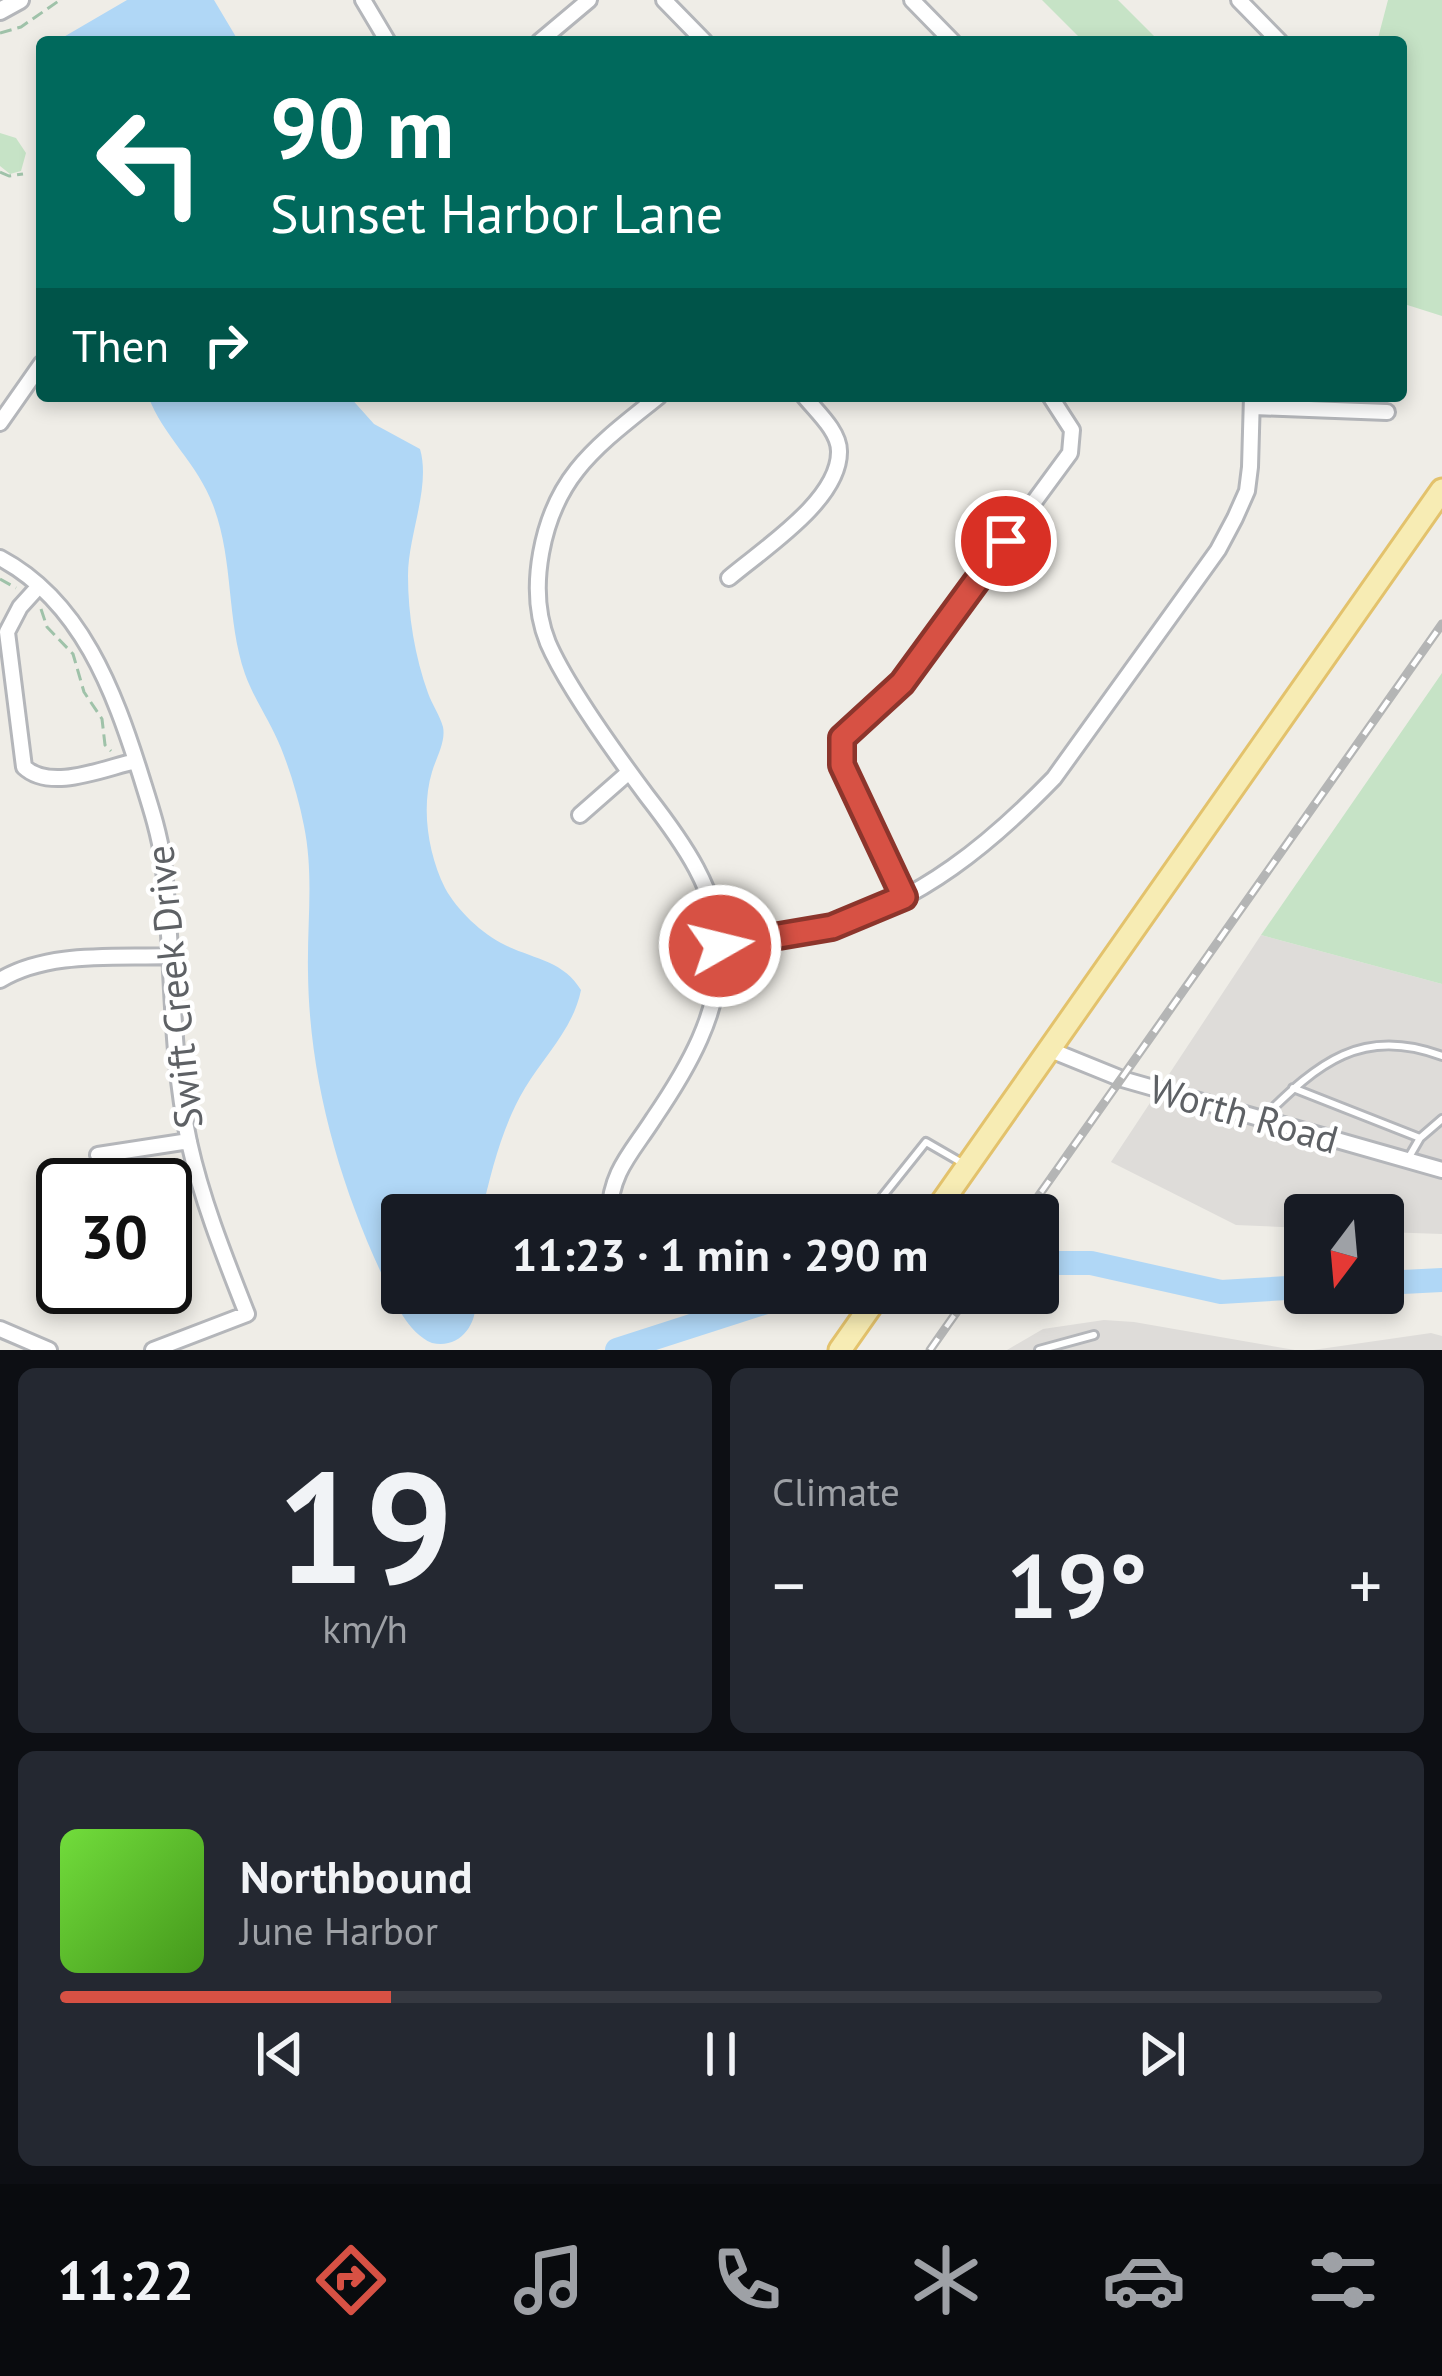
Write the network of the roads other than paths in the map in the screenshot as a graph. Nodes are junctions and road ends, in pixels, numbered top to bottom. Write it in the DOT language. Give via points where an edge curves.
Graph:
graph roads {
  1 [pos="20,0"];
  2 [pos="363,0"];
  3 [pos="589,0"];
  4 [pos="664,0"];
  5 [pos="912,0"];
  6 [pos="1239,0"];
  7 [pos="0,11"];
  8 [pos="384,36"];
  9 [pos="546,36"];
  10 [pos="699,36"];
  11 [pos="947,36"];
  12 [pos="1274,36"];
  13 [pos="36,372"];
  14 [pos="651,402"];
  15 [pos="809,402"];
  16 [pos="1056,402"];
  17 [pos="1253,402"];
  18 [pos="1265,402"];
  19 [pos="1387,412"];
  20 [pos="0,423"];
  21 [pos="1442,490"];
  22 [pos="0,558"];
  23 [pos="729,578"];
  24 [pos="39,586"];
  25 [pos="131,762"];
  26 [pos="629,772"];
  27 [pos="580,814"];
  28 [pos="904,897"];
  29 [pos="720,946"];
  30 [pos="169,956"];
  31 [pos="0,980"];
  32 [pos="1048,1049"];
  33 [pos="1442,1056"];
  34 [pos="1293,1088"];
  35 [pos="1262,1119"];
  36 [pos="1442,1119"];
  37 [pos="1420,1138"];
  38 [pos="189,1141"];
  39 [pos="98,1156"];
  40 [pos="1408,1160"];
  41 [pos="967,1166"];
  42 [pos="1442,1170"];
  43 [pos="610,1194"];
  44 [pos="884,1194"];
  45 [pos="948,1194"];
  46 [pos="865,1314"];
  47 [pos="0,1329"];
  48 [pos="1094,1336"];
  49 [pos="49,1350"];
  50 [pos="153,1350"];
  51 [pos="840,1350"];
  52 [pos="1039,1350"];
  1 -- 7 [label="street"];
  2 -- 8 [label="street"];
  3 -- 9 [label="street"];
  4 -- 10 [label="street"];
  5 -- 11 [label="street"];
  6 -- 12 [label="street"];
  13 -- 20 [label="street"];
  14 -- 26 [label="street" via="578,469 550,516 539,565 547,640"];
  15 -- 23 [label="street" via="840,448 835,472 822,498"];
  16 -- 28 [label="street" via="1072,430 1070,453 902,683 842,738 842,765"];
  17 -- 28 [label="street" via="1246,491 1218,550 1054,778 977,852"];
  18 -- 19 [label="street"];
  21 -- 32 [label="main road"];
  22 -- 24 [label="street, Swift Creek Drive"];
  24 -- 25 [label="street, Swift Creek Drive" via="97,660"];
  24 -- 25 [label="street" via="7,632 24,766 50,780"];
  25 -- 30 [label="street, Swift Creek Drive" via="163,857"];
  26 -- 27 [label="street"];
  26 -- 29 [label="street" via="696,865"];
  28 -- 29 [label="street" via="832,927"];
  29 -- 43 [label="street" via="710,1016"];
  30 -- 31 [label="street" via="55,961"];
  30 -- 38 [label="street, Swift Creek Drive"];
  32 -- 35 [label="street, Worth Road"];
  32 -- 41 [label="main road"];
  33 -- 34 [label="lane" via="1399,1042 1359,1048"];
  34 -- 35 [label="lane"];
  34 -- 37 [label="lane"];
  35 -- 40 [label="street, Worth Road"];
  36 -- 37 [label="lane"];
  37 -- 40 [label="lane"];
  38 -- 39 [label="street"];
  38 -- 50 [label="street, Swift Creek Drive" via="247,1314"];
  40 -- 42 [label="street, Worth Road"];
  41 -- 44 [label="lane" via="926,1142"];
  41 -- 45 [label="main road"];
  46 -- 51 [label="main road"];
  47 -- 49 [label="street"];
  48 -- 52 [label="lane"];
}
